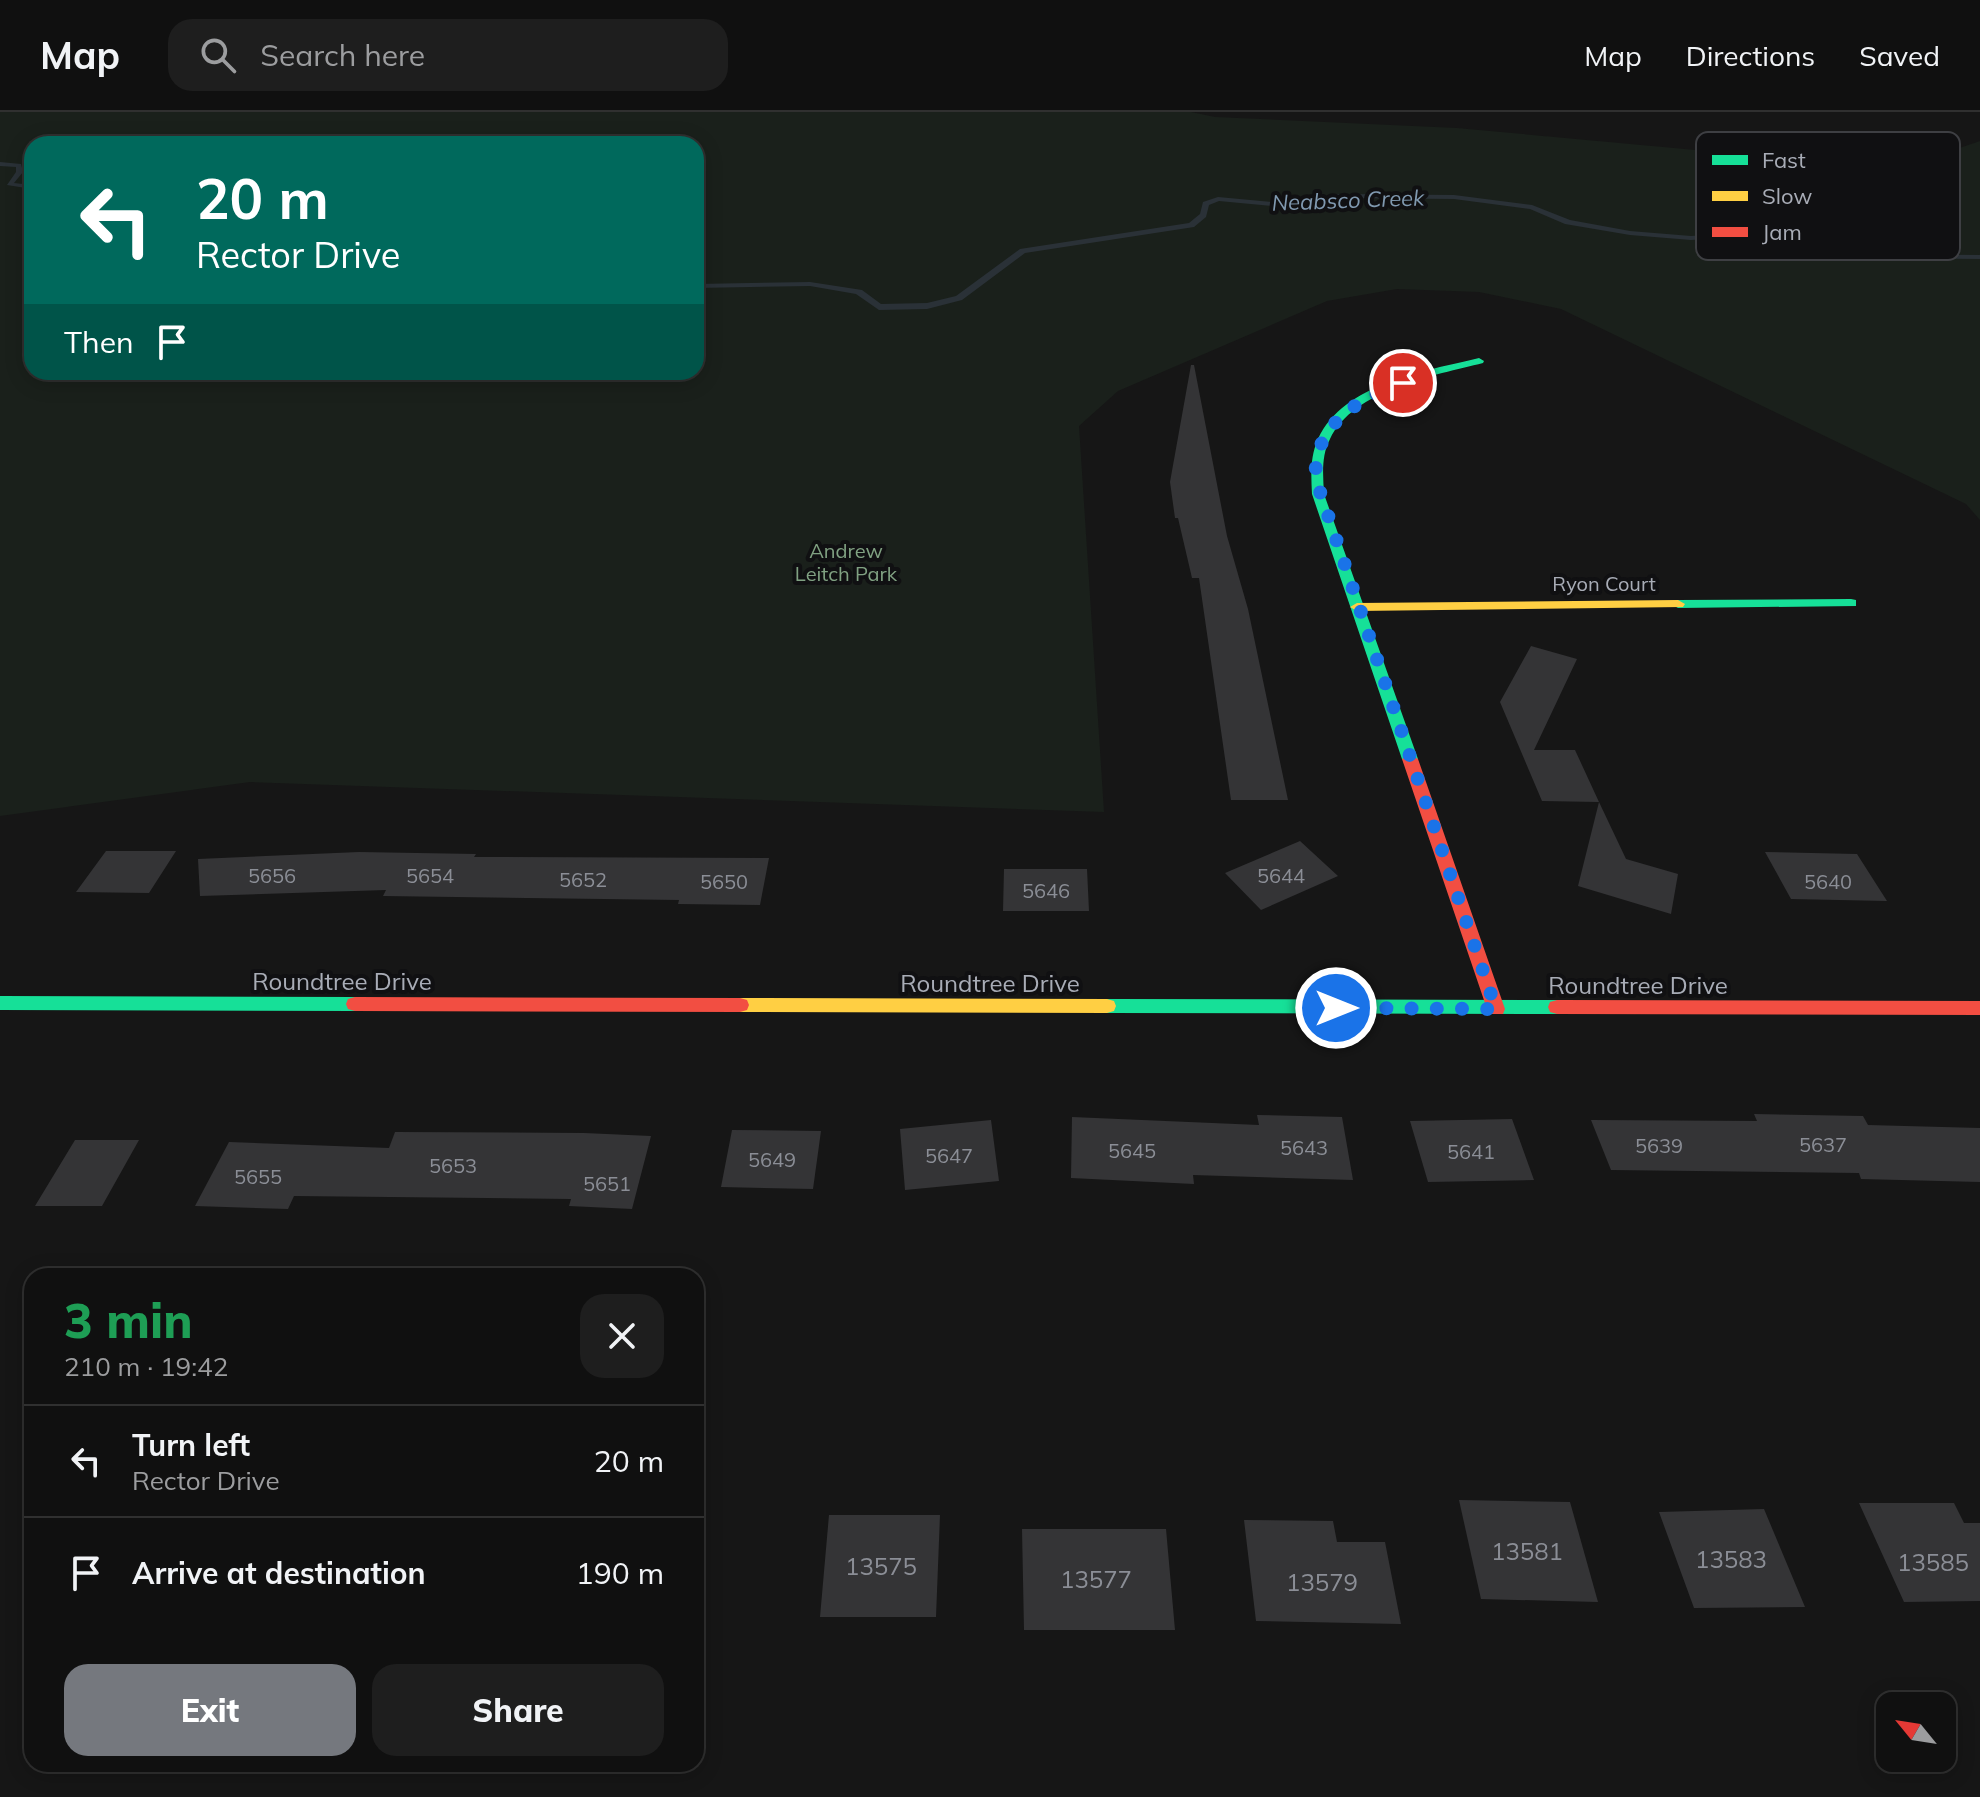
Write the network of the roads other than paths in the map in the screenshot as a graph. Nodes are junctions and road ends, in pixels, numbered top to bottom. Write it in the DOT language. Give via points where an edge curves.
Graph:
graph roads {
  1 [pos="1479,361"];
  2 [pos="1851,603"];
  3 [pos="1357,607"];
  4 [pos="0,1003"];
  5 [pos="1980,1008"];
  6 [pos="1496,1009"];
  1 -- 3 [label="street" via="1418,377 1362,400 1323,439 1315,469 1318,494"];
  2 -- 3 [label="street, Ryon Court"];
  3 -- 6 [label="street"];
  4 -- 6 [label="street, Roundtree Drive"];
  5 -- 6 [label="street, Roundtree Drive"];
}
